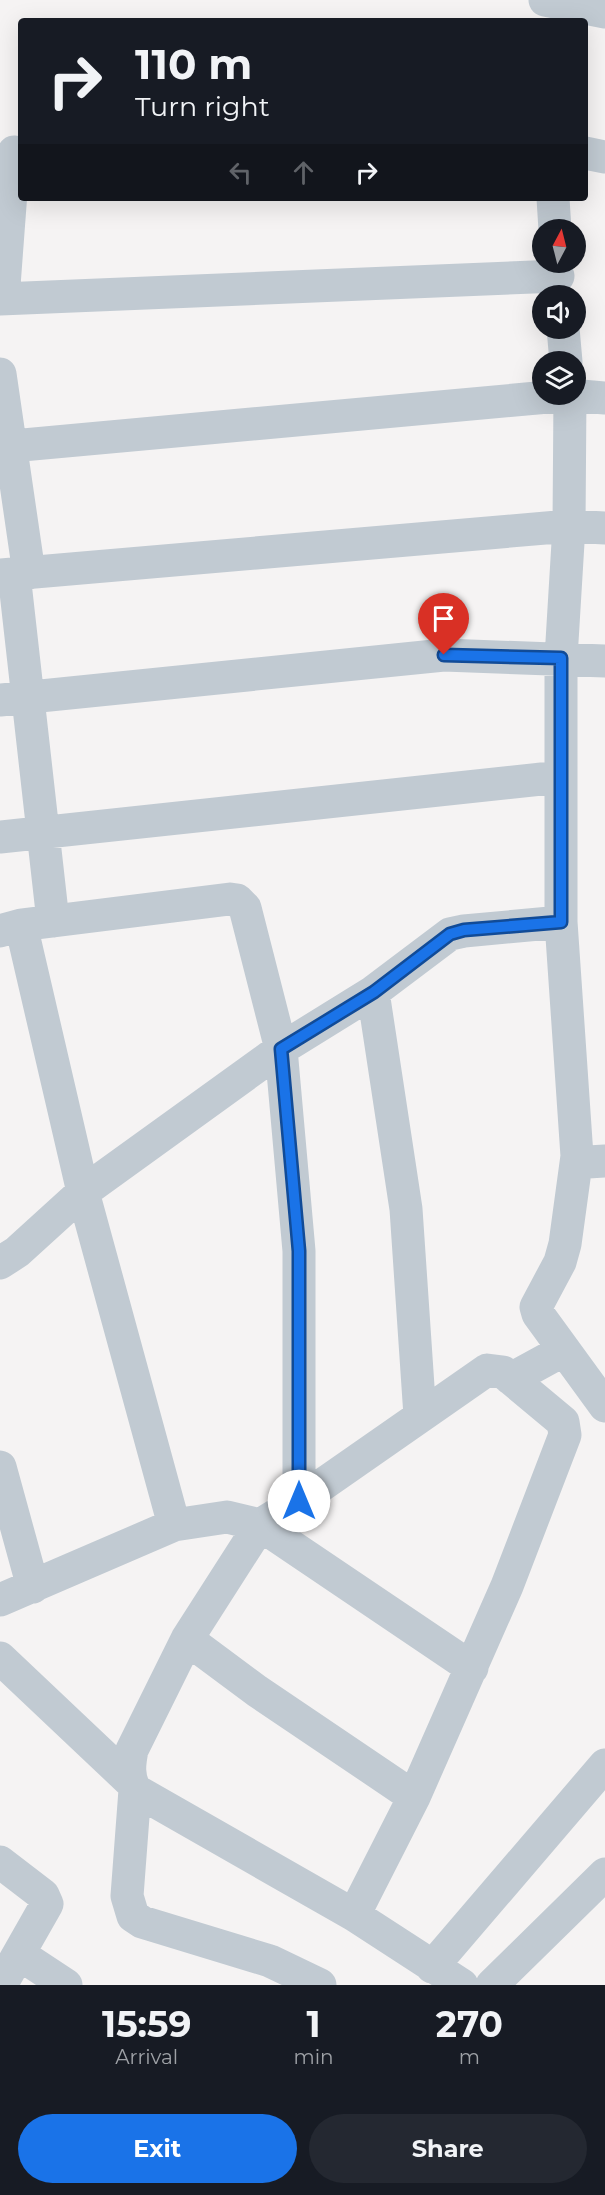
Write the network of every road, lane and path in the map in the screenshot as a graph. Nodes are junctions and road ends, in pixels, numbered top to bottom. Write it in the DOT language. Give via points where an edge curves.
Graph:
graph roads {
  1 [pos="544,0"];
  2 [pos="605,12"];
  3 [pos="544,18"];
  4 [pos="12,152"];
  5 [pos="588,154"];
  6 [pos="605,157"];
  7 [pos="553,201"];
  8 [pos="554,219"];
  9 [pos="559,278"];
  10 [pos="1,299"];
  11 [pos="0,374"];
  12 [pos="586,396"];
  13 [pos="532,398"];
  14 [pos="605,398"];
  15 [pos="570,405"];
  16 [pos="5,446"];
  17 [pos="569,526"];
  18 [pos="605,528"];
  19 [pos="14,574"];
  20 [pos="561,658"];
  21 [pos="605,661"];
  22 [pos="13,699"];
  23 [pos="560,777"];
  24 [pos="41,833"];
  25 [pos="0,837"];
  26 [pos="53,921"];
  27 [pos="561,922"];
  28 [pos="11,928"];
  29 [pos="374,992"];
  30 [pos="281,1049"];
  31 [pos="591,1159"];
  32 [pos="82,1192"];
  33 [pos="0,1263"];
  34 [pos="564,1350"];
  35 [pos="512,1379"];
  36 [pos="605,1406"];
  37 [pos="420,1416"];
  38 [pos="0,1467"];
  39 [pos="299,1501"];
  40 [pos="260,1525"];
  41 [pos="174,1526"];
  42 [pos="33,1587"];
  43 [pos="0,1600"];
  44 [pos="187,1639"];
  45 [pos="0,1658"];
  46 [pos="472,1668"];
  47 [pos="605,1765"];
  48 [pos="132,1785"];
  49 [pos="414,1797"];
  50 [pos="0,1862"];
  51 [pos="605,1874"];
  52 [pos="354,1915"];
  53 [pos="19,1954"];
  54 [pos="432,1967"];
  55 [pos="1,1985"];
  56 [pos="66,1985"];
  57 [pos="320,1985"];
  58 [pos="462,1985"];
  59 [pos="492,1985"];
  1 -- 2 [label="street"];
  1 -- 3 [label="street"];
  4 -- 10 [label="street"];
  5 -- 6 [label="street"];
  7 -- 8 [label="street"];
  9 -- 10 [label="street"];
  11 -- 16 [label="street"];
  12 -- 14 [label="street"];
  13 -- 16 [label="street"];
  15 -- 17 [label="street"];
  16 -- 19 [label="street"];
  17 -- 18 [label="street"];
  17 -- 19 [label="street"];
  17 -- 20 [label="street"];
  19 -- 22 [label="street"];
  20 -- 21 [label="street"];
  20 -- 22 [label="street" via="444,655"];
  20 -- 23 [label="street"];
  22 -- 24 [label="street"];
  23 -- 24 [label="street"];
  23 -- 27 [label="street"];
  24 -- 25 [label="street"];
  24 -- 26 [label="street"];
  26 -- 28 [label="street"];
  26 -- 30 [label="street" via="237,900 245,908"];
  27 -- 29 [label="street" via="450,934"];
  27 -- 31 [label="street"];
  28 -- 32 [label="street"];
  29 -- 30 [label="street"];
  29 -- 37 [label="street" via="406,1209"];
  30 -- 32 [label="street"];
  30 -- 39 [label="street" via="299,1251"];
  31 -- 34 [label="street" via="560,1262 536,1307"];
  32 -- 33 [label="street"];
  32 -- 41 [label="street"];
  34 -- 35 [label="street"];
  34 -- 36 [label="street"];
  35 -- 37 [label="street" via="498,1370 487,1370"];
  35 -- 46 [label="street" via="563,1422 565,1435"];
  37 -- 39 [label="street"];
  38 -- 42 [label="street"];
  39 -- 40 [label="street"];
  40 -- 41 [label="street" via="227,1517"];
  40 -- 44 [label="street"];
  40 -- 46 [label="street"];
  41 -- 42 [label="street"];
  42 -- 43 [label="street"];
  44 -- 48 [label="street" via="132,1750"];
  44 -- 49 [label="street"];
  45 -- 48 [label="street"];
  46 -- 49 [label="street"];
  47 -- 54 [label="street"];
  48 -- 52 [label="street"];
  48 -- 57 [label="street" via="127,1896 133,1916 141,1922 270,1961"];
  49 -- 52 [label="street"];
  50 -- 53 [label="street" via="46,1898 46,1908"];
  51 -- 59 [label="street"];
  52 -- 54 [label="street"];
  53 -- 55 [label="street"];
  53 -- 56 [label="street"];
  54 -- 58 [label="street"];
}
